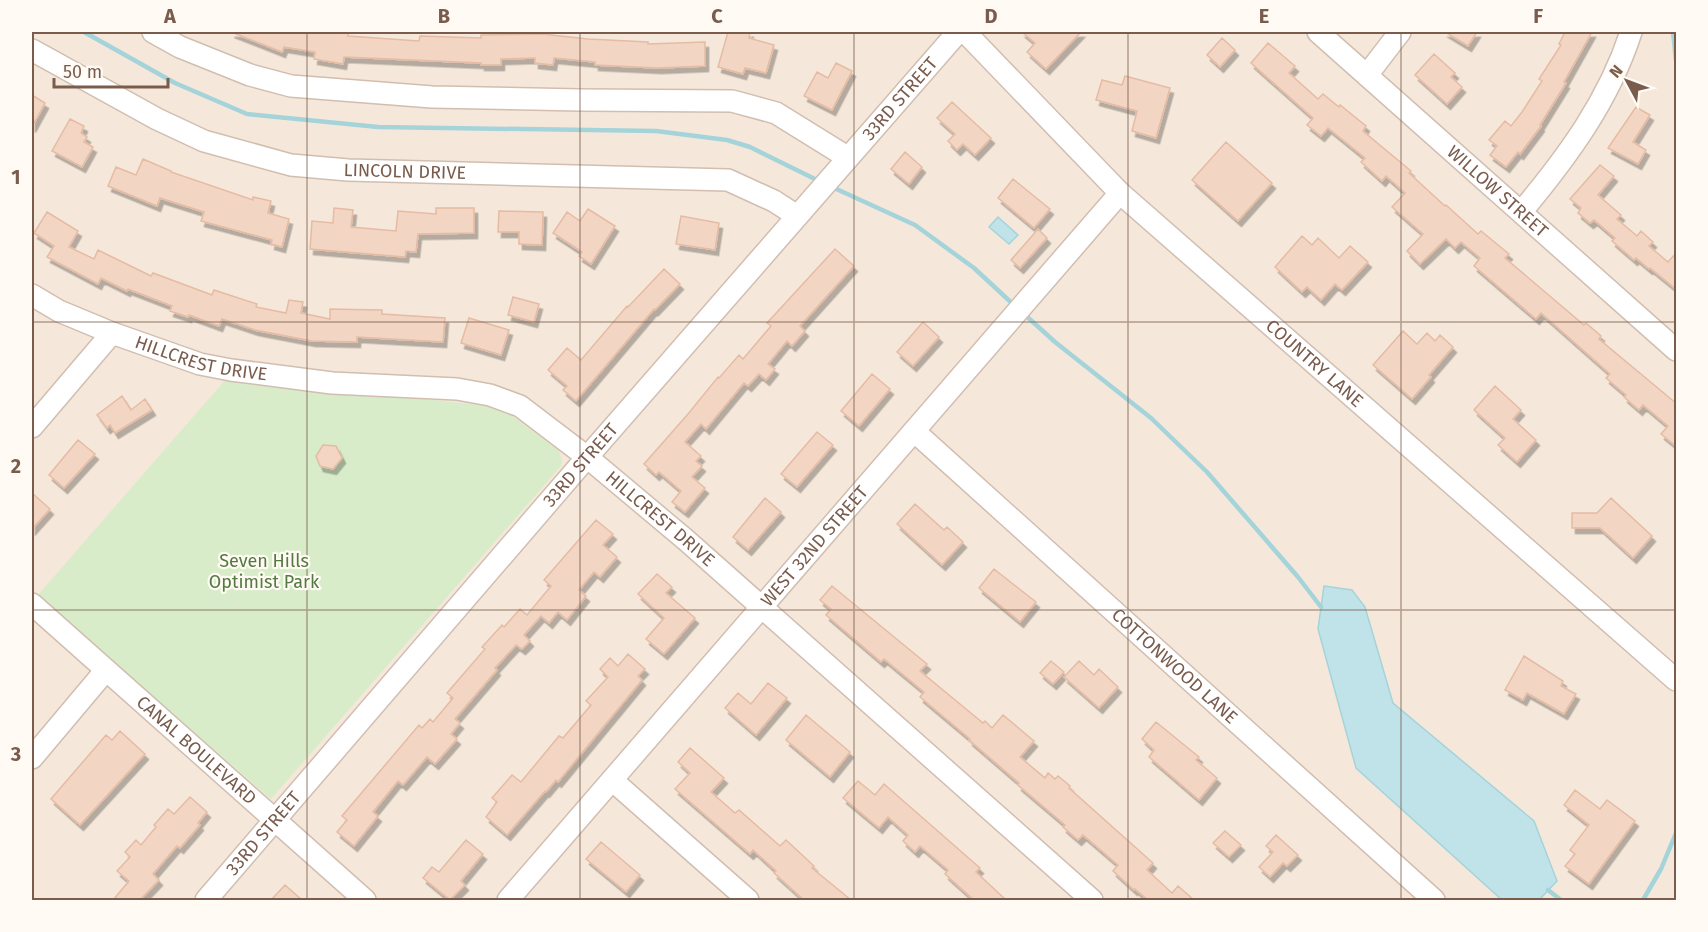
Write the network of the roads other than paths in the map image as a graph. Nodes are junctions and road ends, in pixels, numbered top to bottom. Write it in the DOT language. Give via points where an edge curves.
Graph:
graph roads {
  1 [pos="153,32"];
  2 [pos="958,32"];
  3 [pos="965,32"];
  4 [pos="1318,32"];
  5 [pos="1400,32"];
  6 [pos="1631,32"];
  7 [pos="32,50"];
  8 [pos="1367,75"];
  9 [pos="842,163"];
  10 [pos="1120,193"];
  11 [pos="1521,211"];
  12 [pos="797,216"];
  13 [pos="32,295"];
  14 [pos="112,333"];
  15 [pos="1677,350"];
  16 [pos="32,427"];
  17 [pos="914,431"];
  18 [pos="587,457"];
  19 [pos="32,604"];
  20 [pos="762,607"];
  21 [pos="106,670"];
  22 [pos="1677,680"];
  23 [pos="32,758"];
  24 [pos="612,780"];
  25 [pos="276,821"];
  26 [pos="206,900"];
  27 [pos="365,900"];
  28 [pos="508,900"];
  29 [pos="748,900"];
  30 [pos="1092,900"];
  31 [pos="1434,900"];
  1 -- 9 [label="street" via="250,75 291,86 432,97 732,101 776,112"];
  2 -- 9 [label="street, 33RD STREET"];
  3 -- 10 [label="street, COUNTRY LANE"];
  4 -- 8 [label="street, WILLOW STREET"];
  5 -- 8 [label="street"];
  6 -- 11 [label="street" via="1622,59 1588,125"];
  7 -- 12 [label="street, LINCOLN DRIVE" via="204,141 291,165 360,171 728,180"];
  8 -- 11 [label="street, WILLOW STREET"];
  9 -- 12 [label="street, 33RD STREET"];
  10 -- 17 [label="street, WEST 32ND STREET"];
  10 -- 22 [label="street, COUNTRY LANE"];
  11 -- 15 [label="street, WILLOW STREET"];
  12 -- 18 [label="street, 33RD STREET"];
  13 -- 14 [label="street, HILLCREST DRIVE"];
  14 -- 16 [label="street"];
  14 -- 18 [label="street, HILLCREST DRIVE" via="200,364 231,370 332,383 457,389 490,395 520,406"];
  17 -- 20 [label="street, WEST 32ND STREET"];
  17 -- 31 [label="street, COTTONWOOD LANE"];
  18 -- 20 [label="street, HILLCREST DRIVE"];
  18 -- 25 [label="street, 33RD STREET"];
  19 -- 21 [label="street, CANAL BOULEVARD"];
  20 -- 24 [label="street, WEST 32ND STREET"];
  20 -- 30 [label="street, HILLCREST DRIVE"];
  21 -- 23 [label="street"];
  21 -- 25 [label="street, CANAL BOULEVARD"];
  24 -- 28 [label="street, WEST 32ND STREET"];
  24 -- 29 [label="street"];
  25 -- 26 [label="street, 33RD STREET"];
  25 -- 27 [label="street, CANAL BOULEVARD"];
}
